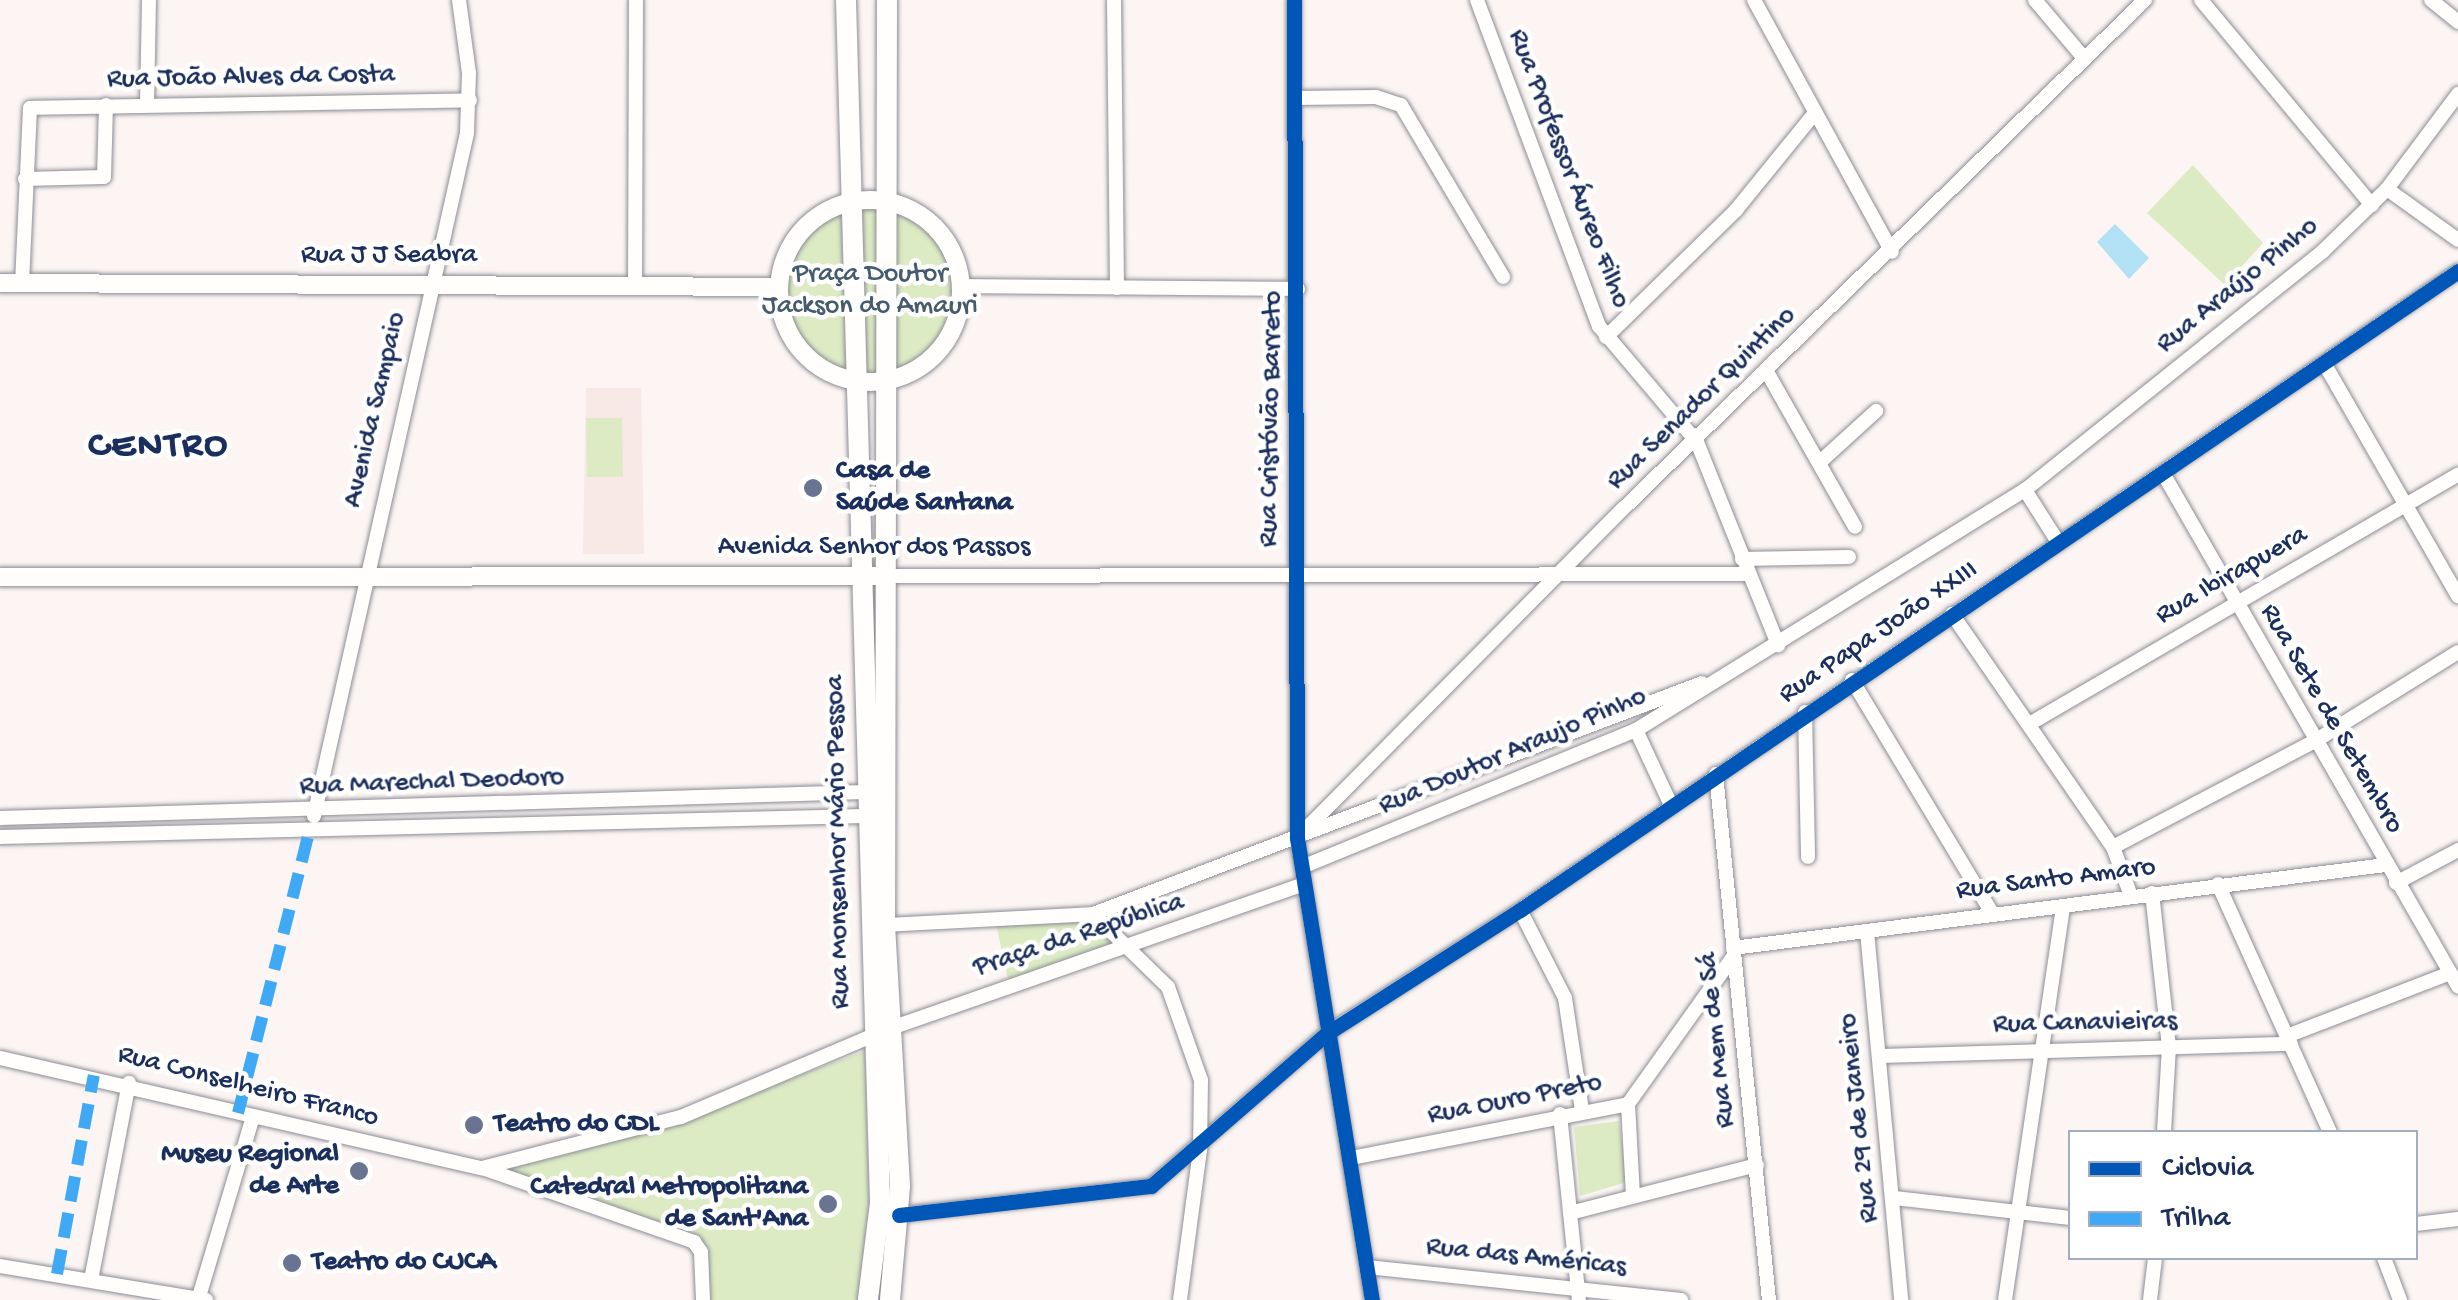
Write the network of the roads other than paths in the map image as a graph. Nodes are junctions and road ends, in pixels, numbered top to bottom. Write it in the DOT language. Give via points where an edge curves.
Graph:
graph roads {
  1 [pos="149,0"];
  2 [pos="459,0"];
  3 [pos="636,0"];
  4 [pos="846,0"];
  5 [pos="887,0"];
  6 [pos="1114,0"];
  7 [pos="1294,0"];
  8 [pos="1477,0"];
  9 [pos="1754,0"];
  10 [pos="2035,0"];
  11 [pos="2146,0"];
  12 [pos="2201,0"];
  13 [pos="2431,0"];
  14 [pos="2458,22"];
  15 [pos="2084,58"];
  16 [pos="2458,94"];
  17 [pos="1295,98"];
  18 [pos="470,100"];
  19 [pos="147,104"];
  20 [pos="106,105"];
  21 [pos="1814,114"];
  22 [pos="24,180"];
  23 [pos="2387,190"];
  24 [pos="887,200"];
  25 [pos="852,201"];
  26 [pos="2372,205"];
  27 [pos="2458,240"];
  28 [pos="1892,252"];
  29 [pos="2458,271"];
  30 [pos="1502,277"];
  31 [pos="0,284"];
  32 [pos="22,284"];
  33 [pos="431,284"];
  34 [pos="635,286"];
  35 [pos="961,286"];
  36 [pos="779,287"];
  37 [pos="1117,288"];
  38 [pos="1298,289"];
  39 [pos="1606,337"];
  40 [pos="2324,364"];
  41 [pos="1767,372"];
  42 [pos="854,382"];
  43 [pos="882,382"];
  44 [pos="1876,411"];
  45 [pos="1696,442"];
  46 [pos="1820,462"];
  47 [pos="2458,474"];
  48 [pos="2164,475"];
  49 [pos="2025,490"];
  50 [pos="2406,505"];
  51 [pos="1855,527"];
  52 [pos="2058,542"];
  53 [pos="1849,558"];
  54 [pos="1745,566"];
  55 [pos="1295,571"];
  56 [pos="364,574"];
  57 [pos="1561,574"];
  58 [pos="0,576"];
  59 [pos="860,576"];
  60 [pos="882,576"];
  61 [pos="2458,596"];
  62 [pos="2236,602"];
  63 [pos="1952,614"];
  64 [pos="1778,645"];
  65 [pos="2458,652"];
  66 [pos="1738,670"];
  67 [pos="1852,680"];
  68 [pos="1805,712"];
  69 [pos="864,715"];
  70 [pos="2031,723"];
  71 [pos="1636,730"];
  72 [pos="2315,740"];
  73 [pos="1716,774"];
  74 [pos="864,792"];
  75 [pos="1670,803"];
  76 [pos="315,811"];
  77 [pos="864,816"];
  78 [pos="0,818"];
  79 [pos="310,829"];
  80 [pos="0,837"];
  81 [pos="1298,838"];
  82 [pos="2114,847"];
  83 [pos="2458,850"];
  84 [pos="1808,857"];
  85 [pos="2385,865"];
  86 [pos="1302,867"];
  87 [pos="2396,883"];
  88 [pos="1304,884"];
  89 [pos="2218,884"];
  90 [pos="2152,894"];
  91 [pos="2131,896"];
  92 [pos="2063,906"];
  93 [pos="1520,910"];
  94 [pos="1992,913"];
  95 [pos="1093,914"];
  96 [pos="885,925"];
  97 [pos="1867,931"];
  98 [pos="1124,950"];
  99 [pos="1733,952"];
  100 [pos="2454,979"];
  101 [pos="881,1033"];
  102 [pos="1326,1034"];
  103 [pos="2289,1040"];
  104 [pos="2170,1047"];
  105 [pos="2046,1048"];
  106 [pos="1880,1056"];
  107 [pos="0,1058"];
  108 [pos="129,1082"];
  109 [pos="1628,1104"];
  110 [pos="1582,1110"];
  111 [pos="1560,1114"];
  112 [pos="253,1117"];
  113 [pos="2164,1130"];
  114 [pos="2329,1130"];
  115 [pos="1200,1150"];
  116 [pos="1351,1158"];
  117 [pos="1757,1164"];
  118 [pos="482,1168"];
  119 [pos="1633,1196"];
  120 [pos="1894,1198"];
  121 [pos="1570,1212"];
  122 [pos="2019,1212"];
  123 [pos="898,1216"];
  124 [pos="2068,1218"];
  125 [pos="2458,1219"];
  126 [pos="2418,1224"];
  127 [pos="2155,1260"];
  128 [pos="2385,1260"];
  129 [pos="0,1266"];
  130 [pos="1367,1267"];
  131 [pos="91,1280"];
  132 [pos="1579,1294"];
  133 [pos="198,1300"];
  134 [pos="206,1300"];
  135 [pos="703,1300"];
  136 [pos="868,1300"];
  137 [pos="890,1300"];
  138 [pos="1180,1300"];
  139 [pos="1372,1300"];
  140 [pos="1681,1300"];
  141 [pos="1769,1300"];
  142 [pos="1901,1300"];
  143 [pos="2004,1300"];
  144 [pos="2150,1300"];
  145 [pos="2400,1300"];
  1 -- 19 [label="street"];
  2 -- 18 [label="street, Avenida Sampaio"];
  3 -- 34 [label="street"];
  4 -- 25 [label="highway, Rua Monsenhor Mário Pessoa"];
  5 -- 24 [label="highway, Rua Monsenhor Mário Pessoa"];
  6 -- 37 [label="street"];
  7 -- 17 [label="street, Rua Cristóvão Barreto"];
  8 -- 39 [label="street, Rua Professor Áureo Filho"];
  9 -- 21 [label="street"];
  10 -- 15 [label="street"];
  11 -- 15 [label="street, Rua Senador Quintino"];
  12 -- 26 [label="street"];
  13 -- 14 [label="street"];
  15 -- 28 [label="street, Rua Senador Quintino"];
  16 -- 23 [label="street, Rua Araújo Pinho"];
  17 -- 30 [label="street" via="1376,97 1401,105"];
  17 -- 38 [label="street, Rua Cristóvão Barreto"];
  18 -- 19 [label="street, Rua João Alves da Costa"];
  18 -- 33 [label="street, Avenida Sampaio"];
  19 -- 20 [label="street, Rua João Alves da Costa"];
  20 -- 22 [label="street, Rua João Alves da Costa" via="32,107"];
  20 -- 22 [label="street" via="104,177"];
  21 -- 28 [label="street"];
  21 -- 39 [label="street" via="1736,210"];
  22 -- 32 [label="street"];
  23 -- 26 [label="street, Rua Araújo Pinho"];
  23 -- 27 [label="street"];
  24 -- 25 [label="main road"];
  24 -- 35 [label="main road" via="912,210 943,236"];
  24 -- 43 [label="highway, Rua Monsenhor Mário Pessoa"];
  25 -- 36 [label="main road" via="806,226 791,244"];
  25 -- 42 [label="highway, Rua Monsenhor Mário Pessoa"];
  26 -- 49 [label="street, Rua Araújo Pinho"];
  28 -- 41 [label="street, Rua Senador Quintino"];
  29 -- 40 [label="street, Rua Papa João XXIII"];
  31 -- 32 [label="main road, Rua J J Seabra"];
  32 -- 33 [label="main road, Rua J J Seabra"];
  33 -- 34 [label="main road, Rua J J Seabra"];
  33 -- 56 [label="street, Avenida Sampaio"];
  34 -- 36 [label="main road, Rua J J Seabra"];
  35 -- 37 [label="street"];
  35 -- 43 [label="main road" via="944,345 914,372"];
  36 -- 42 [label="main road" via="784,322 802,352"];
  37 -- 38 [label="street"];
  38 -- 55 [label="street, Rua Cristóvão Barreto"];
  39 -- 45 [label="street, Rua Professor Áureo Filho"];
  40 -- 48 [label="street, Rua Papa João XXIII"];
  40 -- 50 [label="street"];
  41 -- 45 [label="street, Rua Senador Quintino"];
  41 -- 46 [label="street"];
  42 -- 43 [label="main road"];
  42 -- 59 [label="highway, Rua Monsenhor Mário Pessoa"];
  43 -- 60 [label="highway, Rua Monsenhor Mário Pessoa"];
  44 -- 46 [label="street"];
  45 -- 54 [label="street, Rua Professor Áureo Filho"];
  45 -- 57 [label="street, Rua Senador Quintino"];
  46 -- 51 [label="street"];
  47 -- 50 [label="street, Rua Ibirapuera"];
  48 -- 52 [label="street, Rua Papa João XXIII"];
  48 -- 62 [label="street, Rua Sete de Setembro"];
  49 -- 52 [label="street"];
  49 -- 64 [label="street, Rua Araújo Pinho"];
  50 -- 61 [label="street"];
  50 -- 62 [label="street, Rua Ibirapuera"];
  52 -- 63 [label="street, Rua Papa João XXIII"];
  53 -- 54 [label="street, Avenida Senhor dos Passos"];
  54 -- 57 [label="street, Avenida Senhor dos Passos"];
  54 -- 64 [label="street, Rua Professor Áureo Filho"];
  55 -- 57 [label="street, Avenida Senhor dos Passos"];
  55 -- 60 [label="street, Avenida Senhor dos Passos"];
  55 -- 81 [label="street, Rua Cristóvão Barreto"];
  56 -- 58 [label="main road, Avenida Senhor dos Passos"];
  56 -- 59 [label="main road, Avenida Senhor dos Passos"];
  56 -- 76 [label="street, Avenida Sampaio"];
  57 -- 81 [label="street, Rua Senador Quintino"];
  59 -- 60 [label="main road, Avenida Senhor dos Passos"];
  59 -- 69 [label="highway, Rua Monsenhor Mário Pessoa"];
  60 -- 96 [label="highway, Rua Monsenhor Mário Pessoa"];
  62 -- 70 [label="street, Rua Ibirapuera"];
  62 -- 72 [label="street, Rua Sete de Setembro"];
  63 -- 67 [label="street, Rua Papa João XXIII"];
  63 -- 70 [label="street"];
  64 -- 66 [label="street, Rua Doutor Araujo Pinho"];
  65 -- 72 [label="street"];
  66 -- 71 [label="street, Rua Doutor Araujo Pinho"];
  66 -- 81 [label="street, Rua Doutor Araujo Pinho"];
  67 -- 68 [label="street, Rua Papa João XXIII"];
  67 -- 94 [label="street"];
  68 -- 73 [label="street, Rua Papa João XXIII"];
  68 -- 84 [label="street"];
  69 -- 74 [label="highway, Rua Monsenhor Mário Pessoa"];
  69 -- 96 [label="highway" via="873,748 877,901"];
  70 -- 82 [label="street"];
  71 -- 75 [label="street"];
  71 -- 86 [label="street, Rua Doutor Araujo Pinho"];
  72 -- 82 [label="street"];
  72 -- 85 [label="street, Rua Sete de Setembro"];
  73 -- 75 [label="street, Rua Papa João XXIII"];
  73 -- 99 [label="street, Rua Mem de Sá"];
  74 -- 76 [label="street, Rua Marechal Deodoro"];
  74 -- 77 [label="highway, Rua Monsenhor Mário Pessoa"];
  75 -- 93 [label="street, Rua Papa João XXIII"];
  76 -- 78 [label="street, Rua Marechal Deodoro"];
  76 -- 79 [label="street, Avenida Sampaio"];
  77 -- 79 [label="street, Rua Marechal Deodoro"];
  77 -- 101 [label="highway, Rua Monsenhor Mário Pessoa"];
  79 -- 80 [label="street, Rua Marechal Deodoro"];
  81 -- 86 [label="street, Rua Cristóvão Barreto"];
  81 -- 95 [label="street, Praça da República"];
  82 -- 91 [label="street"];
  83 -- 87 [label="street"];
  85 -- 87 [label="street, Rua Sete de Setembro"];
  85 -- 89 [label="street, Rua Santo Amaro"];
  86 -- 88 [label="street, Rua Cristóvão Barreto"];
  87 -- 100 [label="street, Rua Sete de Setembro"];
  88 -- 98 [label="street, Praça da República"];
  88 -- 102 [label="street, Rua Cristóvão Barreto"];
  89 -- 90 [label="street, Rua Santo Amaro"];
  89 -- 103 [label="street"];
  90 -- 91 [label="street, Rua Santo Amaro"];
  90 -- 104 [label="street"];
  91 -- 92 [label="street, Rua Santo Amaro"];
  92 -- 94 [label="street, Rua Santo Amaro"];
  92 -- 105 [label="street"];
  93 -- 102 [label="street, Rua Papa João XXIII"];
  93 -- 110 [label="street" via="1565,998"];
  94 -- 97 [label="street, Rua Santo Amaro"];
  95 -- 96 [label="street, Praça da República"];
  95 -- 98 [label="street"];
  96 -- 101 [label="highway, Rua Monsenhor Mário Pessoa"];
  97 -- 99 [label="street, Rua Santo Amaro"];
  97 -- 106 [label="street, Rua 29 de Janeiro"];
  98 -- 101 [label="street, Praça da República"];
  98 -- 115 [label="street" via="1156,972 1178,1004 1201,1080"];
  99 -- 109 [label="street, Rua Ouro Preto"];
  99 -- 117 [label="street, Rua Mem de Sá"];
  100 -- 103 [label="street, Rua Canavieiras"];
  101 -- 118 [label="street, Praça da República" via="681,1117"];
  101 -- 123 [label="highway, Rua Monsenhor Mário Pessoa"];
  101 -- 136 [label="highway, Rua Monsenhor Mário Pessoa" via="880,1203"];
  102 -- 115 [label="street, Rua Papa João XXIII"];
  102 -- 116 [label="street, Rua Cristóvão Barreto"];
  103 -- 104 [label="street, Rua Canavieiras"];
  103 -- 114 [label="street"];
  104 -- 105 [label="street, Rua Canavieiras"];
  104 -- 113 [label="street"];
  105 -- 106 [label="street, Rua Canavieiras"];
  105 -- 122 [label="street"];
  106 -- 120 [label="street, Rua 29 de Janeiro"];
  107 -- 108 [label="street, Rua Conselheiro Franco"];
  108 -- 112 [label="street, Rua Conselheiro Franco"];
  108 -- 131 [label="street"];
  109 -- 110 [label="street, Rua Ouro Preto"];
  109 -- 119 [label="street"];
  110 -- 111 [label="street, Rua Ouro Preto"];
  111 -- 116 [label="street, Rua Ouro Preto"];
  111 -- 121 [label="street"];
  112 -- 118 [label="street, Rua Conselheiro Franco"];
  112 -- 133 [label="street"];
  115 -- 123 [label="street, Rua Papa João XXIII" via="1142,1190"];
  115 -- 138 [label="street"];
  116 -- 130 [label="street, Rua Cristóvão Barreto"];
  117 -- 119 [label="street"];
  117 -- 141 [label="street, Rua Mem de Sá"];
  118 -- 135 [label="street, Rua Conselheiro Franco" via="694,1242 701,1252"];
  119 -- 121 [label="street"];
  120 -- 122 [label="street"];
  120 -- 142 [label="street, Rua 29 de Janeiro"];
  121 -- 132 [label="street"];
  122 -- 124 [label="street"];
  122 -- 143 [label="street"];
  123 -- 137 [label="highway, Rua Monsenhor Mário Pessoa"];
  125 -- 126 [label="street"];
  127 -- 144 [label="street"];
  128 -- 145 [label="street"];
  129 -- 131 [label="street"];
  130 -- 132 [label="street, Rua das Américas"];
  130 -- 139 [label="street, Rua Cristóvão Barreto"];
  131 -- 133 [label="street"];
  132 -- 140 [label="street, Rua das Américas"];
  133 -- 134 [label="street"];
}
